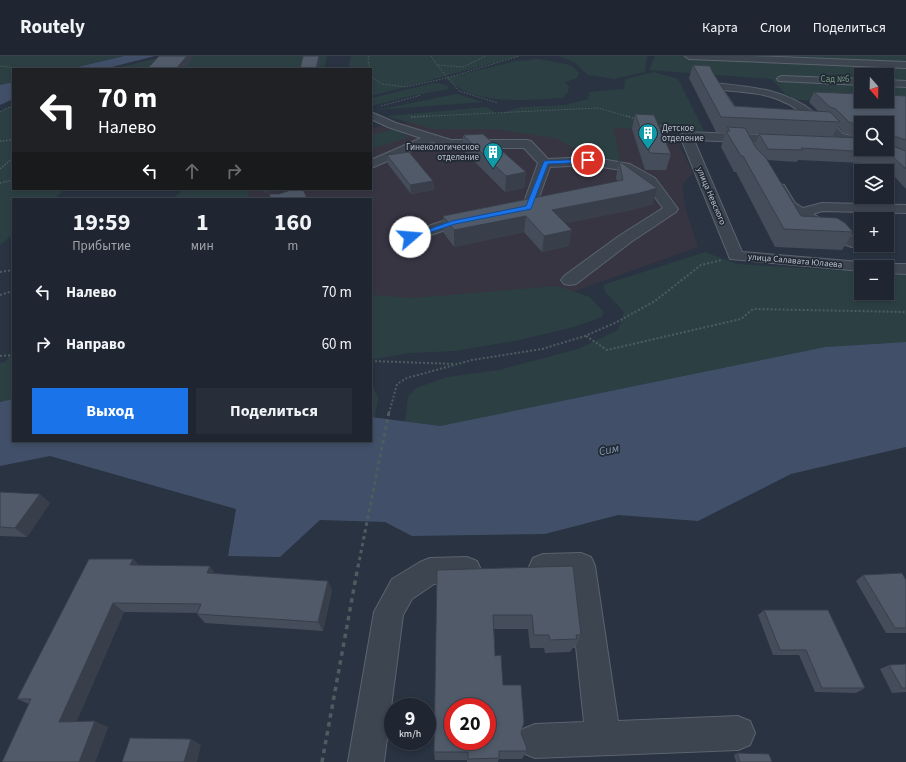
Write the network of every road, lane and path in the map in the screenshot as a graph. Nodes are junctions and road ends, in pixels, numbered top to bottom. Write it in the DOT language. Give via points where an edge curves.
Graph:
graph roads {
  1 [pos="369,56"];
  2 [pos="431,56"];
  3 [pos="486,56"];
  4 [pos="519,56"];
  5 [pos="689,56"];
  6 [pos="437,65"];
  7 [pos="906,65"];
  8 [pos="0,66"];
  9 [pos="17,68"];
  10 [pos="370,68"];
  11 [pos="372,75"];
  12 [pos="447,78"];
  13 [pos="782,79"];
  14 [pos="757,81"];
  15 [pos="854,82"];
  16 [pos="894,83"];
  17 [pos="906,84"];
  18 [pos="766,93"];
  19 [pos="421,95"];
  20 [pos="498,103"];
  21 [pos="12,106"];
  22 [pos="0,112"];
  23 [pos="377,114"];
  24 [pos="811,115"];
  25 [pos="638,119"];
  26 [pos="655,124"];
  27 [pos="680,133"];
  28 [pos="431,138"];
  29 [pos="0,140"];
  30 [pos="12,140"];
  31 [pos="798,141"];
  32 [pos="854,141"];
  33 [pos="830,142"];
  34 [pos="854,143"];
  35 [pos="12,159"];
  36 [pos="546,162"];
  37 [pos="372,164"];
  38 [pos="0,169"];
  39 [pos="771,177"];
  40 [pos="12,180"];
  41 [pos="0,183"];
  42 [pos="906,209"];
  43 [pos="800,213"];
  44 [pos="499,214"];
  45 [pos="484,216"];
  46 [pos="410,237"];
  47 [pos="852,242"];
  48 [pos="736,256"];
  49 [pos="854,265"];
  50 [pos="894,268"];
  51 [pos="906,269"];
  52 [pos="12,270"];
  53 [pos="0,272"];
  54 [pos="570,280"];
  55 [pos="12,291"];
  56 [pos="0,295"];
  57 [pos="906,312"];
  58 [pos="585,336"];
  59 [pos="12,355"];
  60 [pos="0,356"];
  61 [pos="372,361"];
  62 [pos="457,364"];
  63 [pos="738,733"];
  64 [pos="603,739"];
  65 [pos="535,741"];
  66 [pos="322,762"];
  67 [pos="366,762"];
  1 -- 10 [label="path"];
  2 -- 6 [label="path"];
  3 -- 6 [label="path" via="463,67"];
  4 -- 12 [label="path"];
  5 -- 7 [label="street"];
  6 -- 12 [label="path"];
  8 -- 9 [label="path"];
  11 -- 12 [label="path" via="382,84 405,87"];
  12 -- 20 [label="path" via="459,91"];
  13 -- 15 [label="street"];
  14 -- 18 [label="street"];
  16 -- 17 [label="street"];
  18 -- 24 [label="street" via="803,107"];
  18 -- 32 [label="street" via="715,86 737,118 826,122 839,136"];
  19 -- 23 [label="path"];
  21 -- 22 [label="path"];
  23 -- 25 [label="path" via="598,108"];
  23 -- 28 [label="street" via="392,125"];
  26 -- 27 [label="path"];
  27 -- 31 [label="street" via="747,144"];
  27 -- 48 [label="street, улица Невского"];
  28 -- 36 [label="street" via="450,144 527,144"];
  28 -- 37 [label="street"];
  29 -- 30 [label="path"];
  33 -- 34 [label="street"];
  35 -- 38 [label="path"];
  36 -- 44 [label="street" via="529,208"];
  36 -- 54 [label="street" via="588,160 625,168 650,181 671,209"];
  39 -- 43 [label="street" via="789,206"];
  40 -- 41 [label="path"];
  42 -- 43 [label="street" via="822,207"];
  43 -- 47 [label="street"];
  45 -- 46 [label="street" via="454,222"];
  48 -- 49 [label="street, улица Салавата Юлаева"];
  48 -- 58 [label="path" via="701,266 655,301"];
  50 -- 51 [label="street"];
  52 -- 53 [label="path"];
  55 -- 56 [label="path"];
  57 -- 58 [label="path" via="753,309 741,318 607,350"];
  58 -- 62 [label="path" via="542,349"];
  59 -- 60 [label="path"];
  61 -- 62 [label="path"];
  62 -- 66 [label="path" via="403,379 397,384 391,401"];
  63 -- 64 [label="street"];
  64 -- 65 [label="street"];
  64 -- 67 [label="street" via="582,566 430,571 402,589 389,612"];
}
